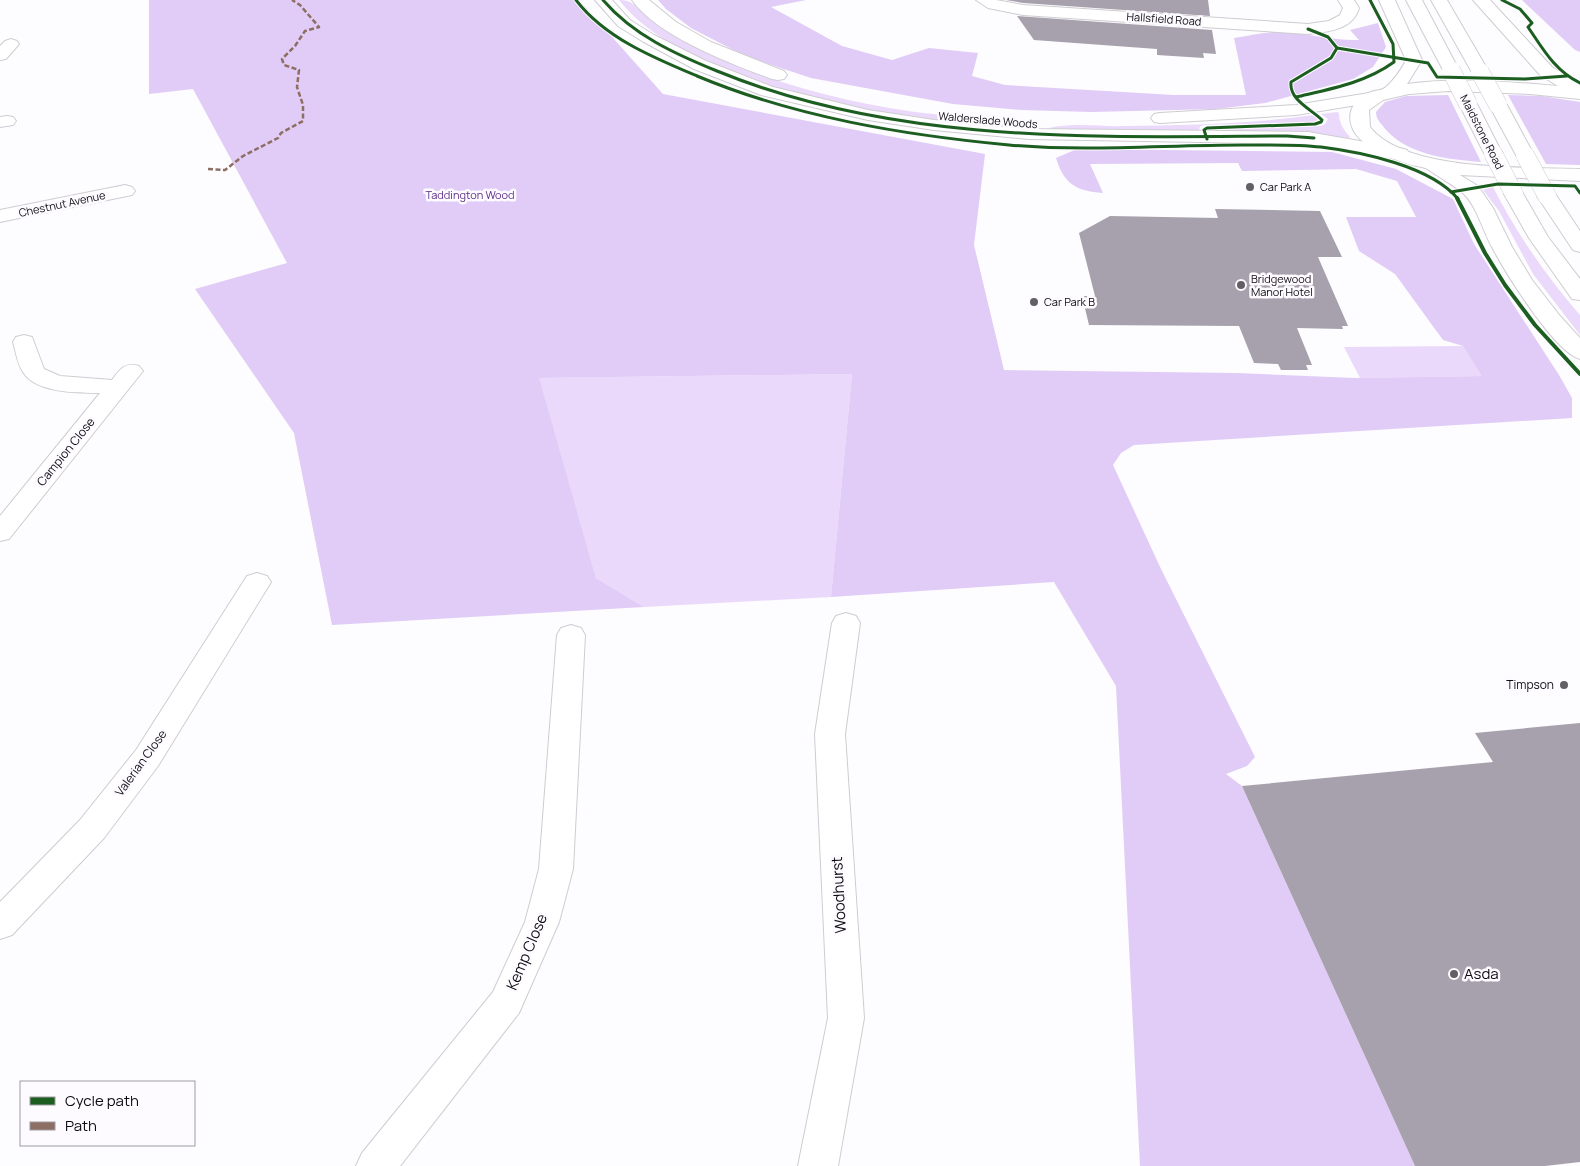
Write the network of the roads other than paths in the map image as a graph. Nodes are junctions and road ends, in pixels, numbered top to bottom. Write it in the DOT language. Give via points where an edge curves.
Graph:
graph roads {
  1 [pos="603,0"];
  2 [pos="640,0"];
  3 [pos="984,0"];
  4 [pos="1346,0"];
  5 [pos="1386,0"];
  6 [pos="1414,0"];
  7 [pos="1439,0"];
  8 [pos="1481,0"];
  9 [pos="1392,91"];
  10 [pos="1580,93"];
  11 [pos="1369,98"];
  12 [pos="1400,154"];
  13 [pos="1428,164"];
  14 [pos="1580,175"];
  15 [pos="125,191"];
  16 [pos="0,216"];
  17 [pos="1580,246"];
  18 [pos="1580,294"];
  19 [pos="24,342"];
  20 [pos="1580,352"];
  21 [pos="0,533"];
  22 [pos="257,582"];
  23 [pos="846,623"];
  24 [pos="571,635"];
  25 [pos="0,925"];
  26 [pos="376,1166"];
  27 [pos="818,1166"];
  1 -- 12 [label="street, Walderslade Woods" via="624,23 719,73 767,91 868,116 1029,134 1308,138"];
  2 -- 11 [label="street, Walderslade Woods" via="666,22 700,43 796,80 869,98 963,112 1134,119 1243,115 1310,109"];
  3 -- 4 [label="street, Hallsfield Road" via="1023,10 1294,28 1340,27 1351,12"];
  5 -- 9 [label="street" via="1414,60"];
  6 -- 18 [label="street, Maidstone Road, bridge" via="1514,194 1539,238"];
  7 -- 17 [label="street, bridge" via="1547,196"];
  8 -- 10 [label="street" via="1546,71"];
  9 -- 10 [label="street, Walderslade Woods" via="1440,86"];
  9 -- 11 [label="street, Walderslade Woods"];
  11 -- 12 [label="street" via="1359,110 1361,126 1374,140"];
  12 -- 13 [label="street"];
  13 -- 14 [label="street" via="1472,170"];
  13 -- 20 [label="street" via="1471,190 1523,282"];
  15 -- 16 [label="street, Chestnut Avenue"];
  19 -- 21 [label="street, Campion Close" via="35,373 42,379 55,382 125,379"];
  22 -- 25 [label="street, Valerian Close" via="147,758 92,829"];
  23 -- 27 [label="street, Woodhurst" via="830,734 846,1018"];
  24 -- 26 [label="street, Kemp Close" via="556,869 542,922 506,1002"];
}
